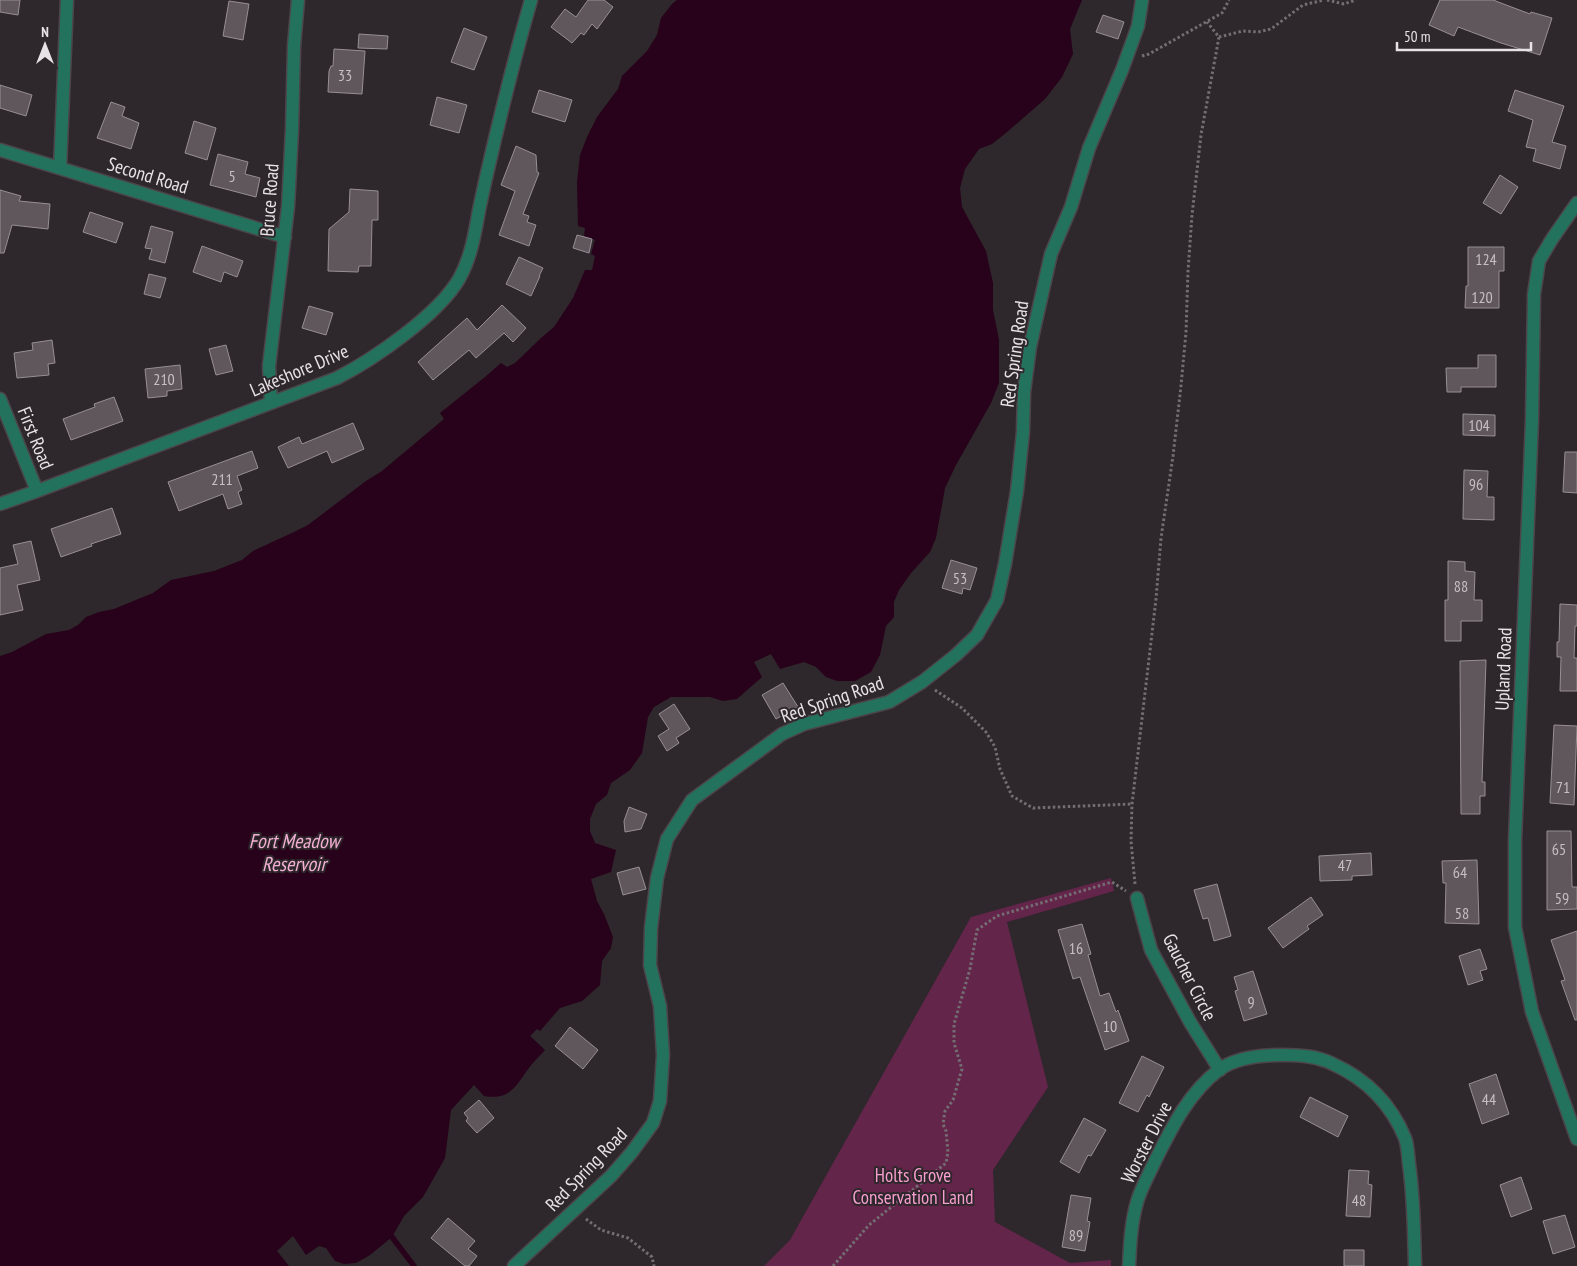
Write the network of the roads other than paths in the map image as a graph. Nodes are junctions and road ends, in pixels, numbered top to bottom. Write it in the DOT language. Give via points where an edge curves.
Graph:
graph roads {
  1 [pos="66,0"];
  2 [pos="298,0"];
  3 [pos="531,0"];
  4 [pos="1142,0"];
  5 [pos="0,150"];
  6 [pos="60,168"];
  7 [pos="1577,203"];
  8 [pos="285,237"];
  9 [pos="0,399"];
  10 [pos="271,403"];
  11 [pos="37,492"];
  12 [pos="0,504"];
  13 [pos="1137,898"];
  14 [pos="1220,1070"];
  15 [pos="1577,1139"];
  16 [pos="514,1266"];
  17 [pos="1128,1266"];
  18 [pos="1416,1266"];
  1 -- 6 [label="street"];
  2 -- 8 [label="street, Bruce Road"];
  3 -- 10 [label="street, Lakeshore Drive" via="492,149 474,236 459,279 412,328 355,368"];
  4 -- 16 [label="street, Red Spring Road" via="1138,26 1051,254 1029,356 1017,491 997,600 977,635 922,682 889,702 804,724 782,734 692,800 667,839 656,886 651,928 650,965 660,1006 663,1055 660,1101 654,1123 610,1176"];
  5 -- 6 [label="street, Second Road"];
  6 -- 8 [label="street, Second Road"];
  7 -- 15 [label="street, Upland Road" via="1539,261 1534,294 1515,928 1532,1012"];
  8 -- 10 [label="street, Bruce Road" via="269,366"];
  9 -- 11 [label="street, First Road"];
  10 -- 11 [label="street, Lakeshore Drive"];
  11 -- 12 [label="street, Lakeshore Drive"];
  13 -- 14 [label="street, Gaucher Circle" via="1151,950"];
  14 -- 17 [label="street, Worster Drive" via="1192,1096 1170,1130 1151,1170 1137,1202"];
  14 -- 18 [label="street, Worster Drive" via="1246,1058 1303,1055 1350,1072 1375,1092 1391,1111 1406,1140 1412,1183"];
}
